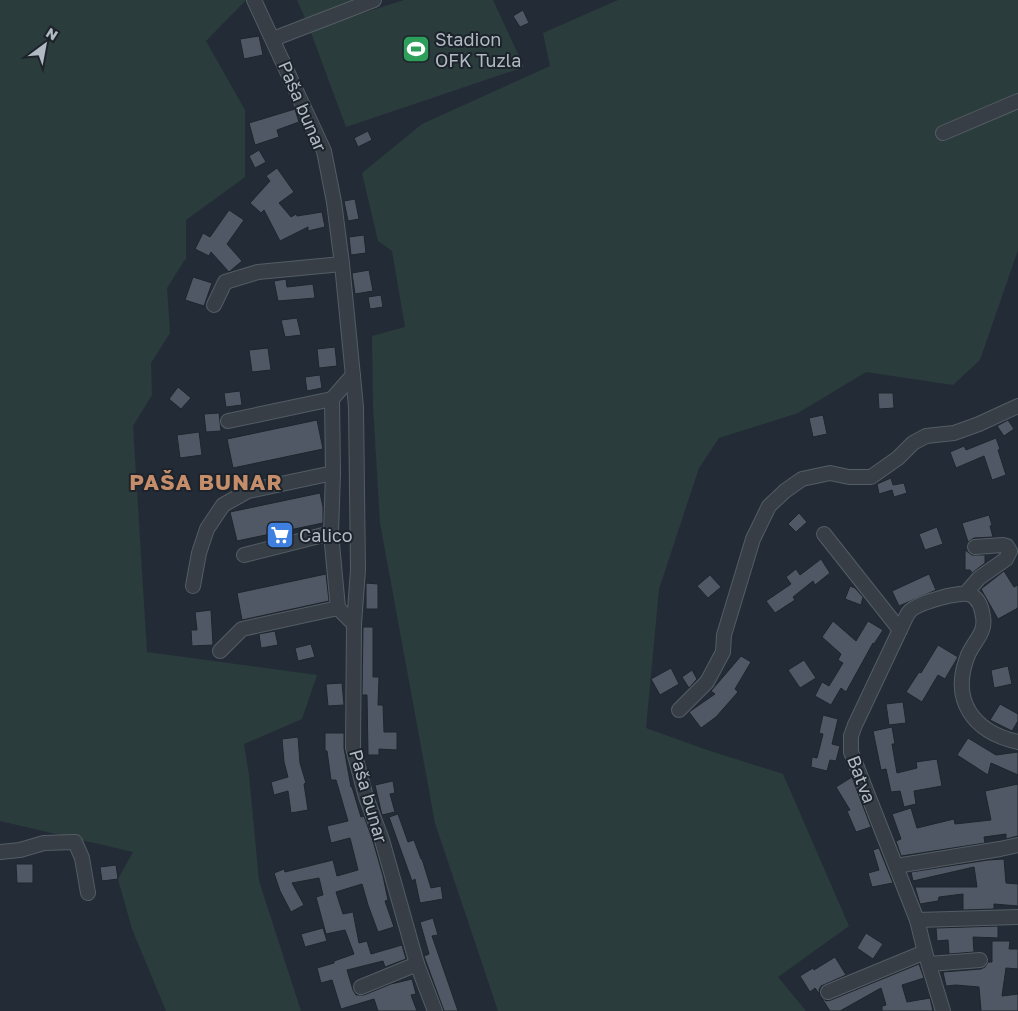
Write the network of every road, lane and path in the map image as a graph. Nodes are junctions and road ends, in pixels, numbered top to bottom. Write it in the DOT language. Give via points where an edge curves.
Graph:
graph roads {
  1 [pos="254,0"];
  2 [pos="374,0"];
  3 [pos="273,39"];
  4 [pos="1018,101"];
  5 [pos="943,133"];
  6 [pos="342,264"];
  7 [pos="214,305"];
  8 [pos="353,375"];
  9 [pos="332,399"];
  10 [pos="1018,406"];
  11 [pos="228,421"];
  12 [pos="332,473"];
  13 [pos="331,533"];
  14 [pos="824,534"];
  15 [pos="975,547"];
  16 [pos="244,555"];
  17 [pos="193,586"];
  18 [pos="966,593"];
  19 [pos="338,608"];
  20 [pos="354,624"];
  21 [pos="900,630"];
  22 [pos="220,651"];
  23 [pos="679,710"];
  24 [pos="1018,742"];
  25 [pos="1018,845"];
  26 [pos="0,852"];
  27 [pos="896,866"];
  28 [pos="88,893"];
  29 [pos="1018,917"];
  30 [pos="917,920"];
  31 [pos="927,958"];
  32 [pos="980,960"];
  33 [pos="418,964"];
  34 [pos="361,987"];
  35 [pos="828,992"];
  36 [pos="435,1011"];
  37 [pos="943,1011"];
  1 -- 3 [label="street, Paša bunar"];
  2 -- 3 [label="street"];
  3 -- 6 [label="street, Paša bunar" via="324,151"];
  4 -- 5 [label="street"];
  6 -- 7 [label="street" via="258,272 225,282"];
  6 -- 8 [label="street, Paša bunar"];
  8 -- 9 [label="street"];
  8 -- 20 [label="street, Paša bunar" via="358,570"];
  9 -- 11 [label="street"];
  9 -- 12 [label="street"];
  10 -- 23 [label="street" via="954,433 926,436 871,477 830,473 802,479 785,490 768,506 753,539 724,635 723,652 707,682"];
  12 -- 13 [label="street"];
  12 -- 17 [label="street" via="248,491 223,505 207,529"];
  13 -- 16 [label="street"];
  13 -- 19 [label="street"];
  14 -- 21 [label="street"];
  15 -- 18 [label="street" via="1003,545 1010,551 1006,559 979,578"];
  18 -- 21 [label="street, Batva" via="914,608"];
  18 -- 24 [label="street" via="980,604 984,625 965,664 962,691 966,707 985,728"];
  19 -- 20 [label="street"];
  19 -- 22 [label="street" via="242,629"];
  20 -- 33 [label="street, Paša bunar" via="353,748"];
  21 -- 27 [label="street, Batva" via="851,736 854,762"];
  25 -- 27 [label="street"];
  26 -- 28 [label="street" via="44,843 76,842"];
  27 -- 30 [label="street, Batva"];
  29 -- 30 [label="street"];
  30 -- 31 [label="street, Batva"];
  31 -- 32 [label="street"];
  31 -- 35 [label="street"];
  31 -- 37 [label="street, Batva"];
  33 -- 34 [label="street"];
  33 -- 36 [label="street, Paša bunar"];
}
